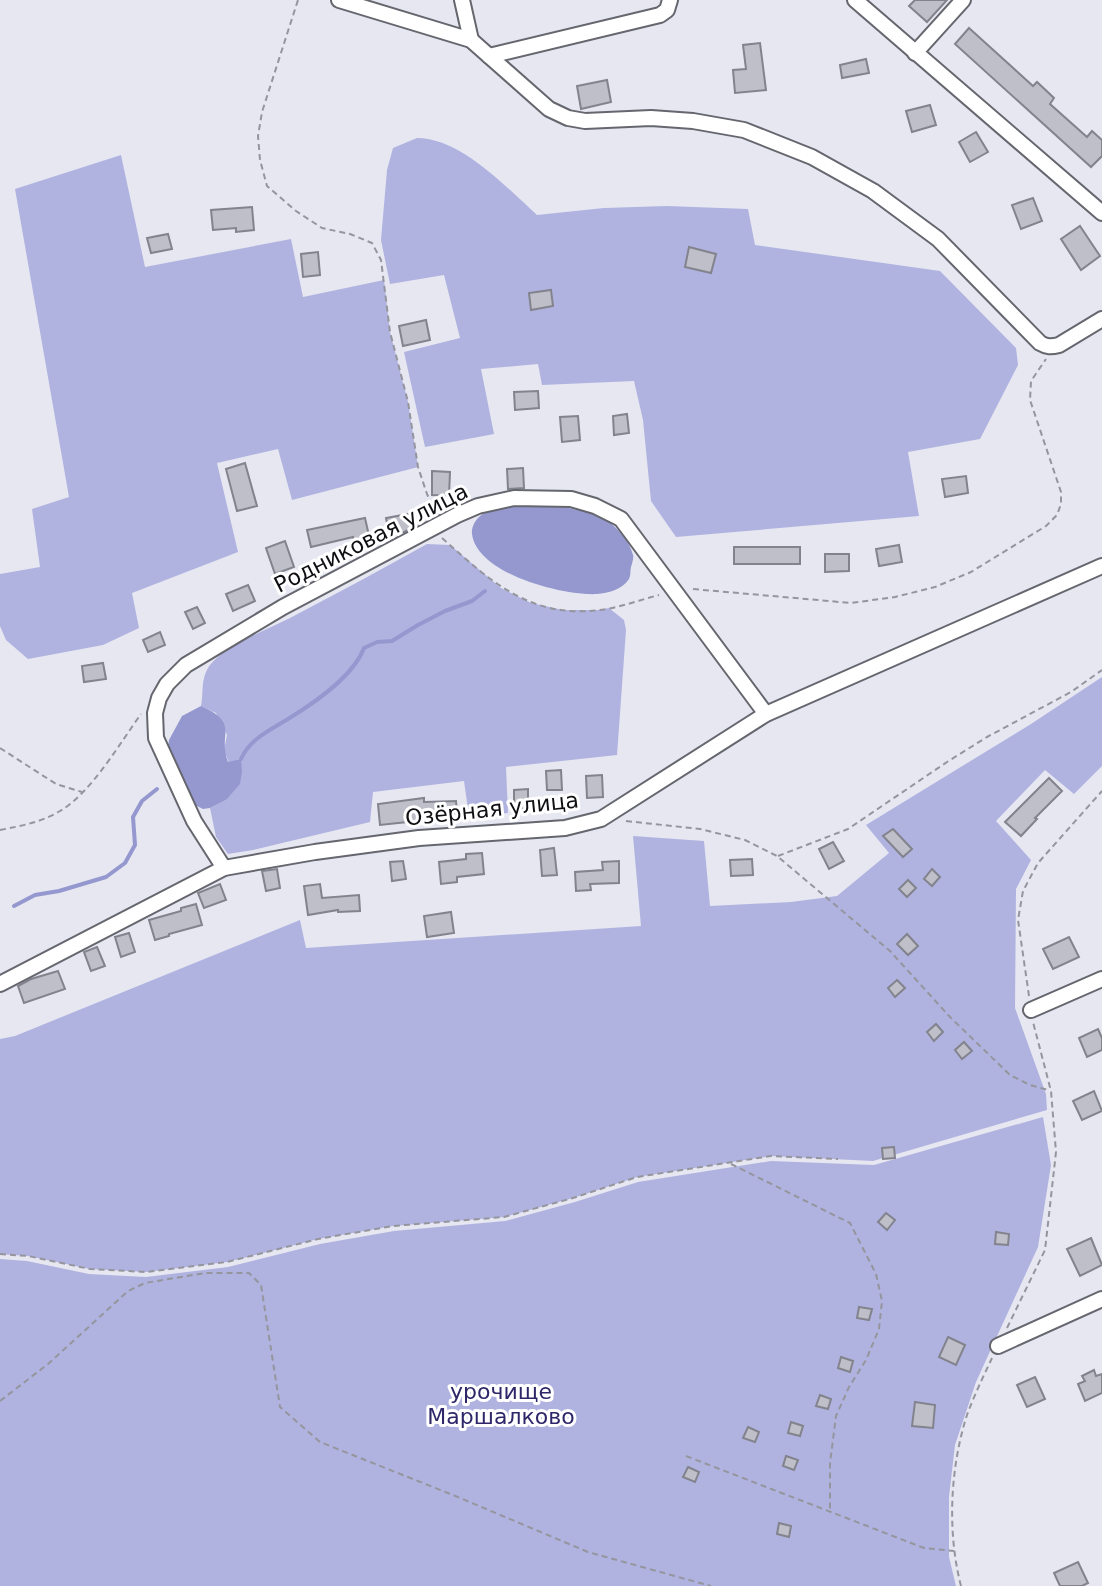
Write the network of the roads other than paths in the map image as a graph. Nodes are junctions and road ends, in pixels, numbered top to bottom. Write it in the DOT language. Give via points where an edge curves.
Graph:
graph roads {
  1 [pos="339,0"];
  2 [pos="462,0"];
  3 [pos="670,0"];
  4 [pos="855,0"];
  5 [pos="963,0"];
  6 [pos="471,40"];
  7 [pos="915,53"];
  8 [pos="489,56"];
  9 [pos="1102,213"];
  10 [pos="1102,319"];
  11 [pos="1102,566"];
  12 [pos="766,714"];
  13 [pos="224,868"];
  14 [pos="1102,979"];
  15 [pos="0,984"];
  16 [pos="1031,1010"];
  17 [pos="1102,1299"];
  18 [pos="998,1346"];
  1 -- 6 [label="street"];
  2 -- 6 [label="street"];
  3 -- 8 [label="street" via="660,15"];
  4 -- 7 [label="street"];
  5 -- 7 [label="street"];
  6 -- 8 [label="street"];
  7 -- 9 [label="street"];
  8 -- 10 [label="street" via="549,109 568,118 693,121 744,130 812,157 873,191 938,239 1040,343 1059,345"];
  11 -- 12 [label="street, Озёрная улица"];
  12 -- 13 [label="street, Озёрная улица" via="601,819 565,828 419,838"];
  12 -- 13 [label="street, Родниковая улица" via="621,519 571,499 514,498 478,506 283,607 174,674 159,698 156,738 194,821"];
  13 -- 15 [label="street, Озёрная улица"];
  14 -- 16 [label="street"];
  17 -- 18 [label="street"];
}
